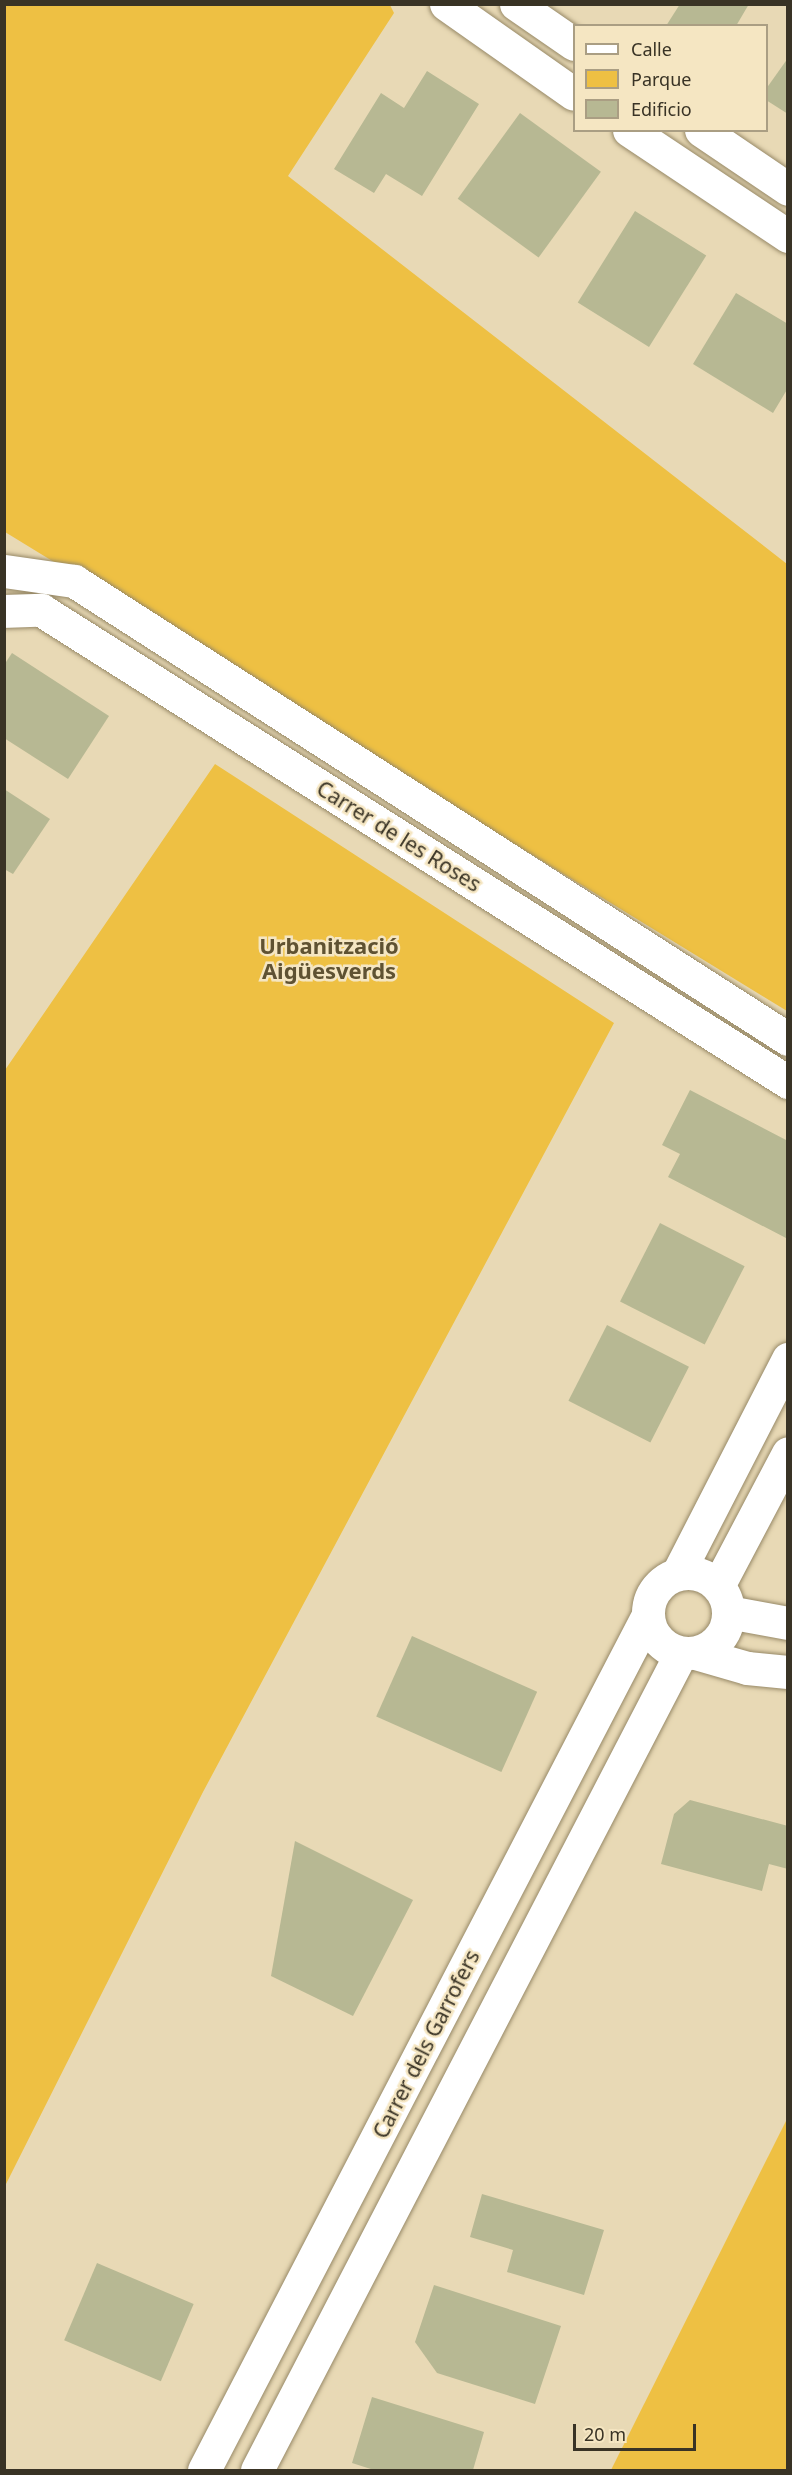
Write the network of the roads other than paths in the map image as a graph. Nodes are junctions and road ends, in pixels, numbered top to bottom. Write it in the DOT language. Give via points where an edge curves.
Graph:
graph roads {
  1 [pos="446,4"];
  2 [pos="516,4"];
  3 [pos="573,43"];
  4 [pos="573,93"];
  5 [pos="632,132"];
  6 [pos="704,132"];
  7 [pos="788,189"];
  8 [pos="788,236"];
  9 [pos="4,571"];
  10 [pos="4,611"];
  11 [pos="788,1039"];
  12 [pos="788,1082"];
  13 [pos="788,1359"];
  14 [pos="788,1453"];
  15 [pos="678,1573"];
  16 [pos="723,1599"];
  17 [pos="647,1617"];
  18 [pos="788,1623"];
  19 [pos="688,1653"];
  20 [pos="788,1672"];
  21 [pos="204,2470"];
  22 [pos="257,2470"];
  1 -- 4 [label="street"];
  2 -- 3 [label="street"];
  5 -- 8 [label="street"];
  6 -- 7 [label="street"];
  9 -- 11 [label="street, Carrer de les Roses" via="74,581"];
  10 -- 12 [label="street, Carrer de les Roses" via="41,610"];
  13 -- 15 [label="street"];
  14 -- 16 [label="street"];
  15 -- 16 [label="street" via="707,1577"];
  15 -- 17 [label="street" via="654,1591"];
  16 -- 18 [label="street"];
  16 -- 19 [label="street" via="726,1628 718,1640"];
  17 -- 19 [label="street" via="660,1642"];
  17 -- 21 [label="street, Carrer dels Garrofers"];
  19 -- 20 [label="street" via="747,1668"];
  19 -- 22 [label="street"];
}
